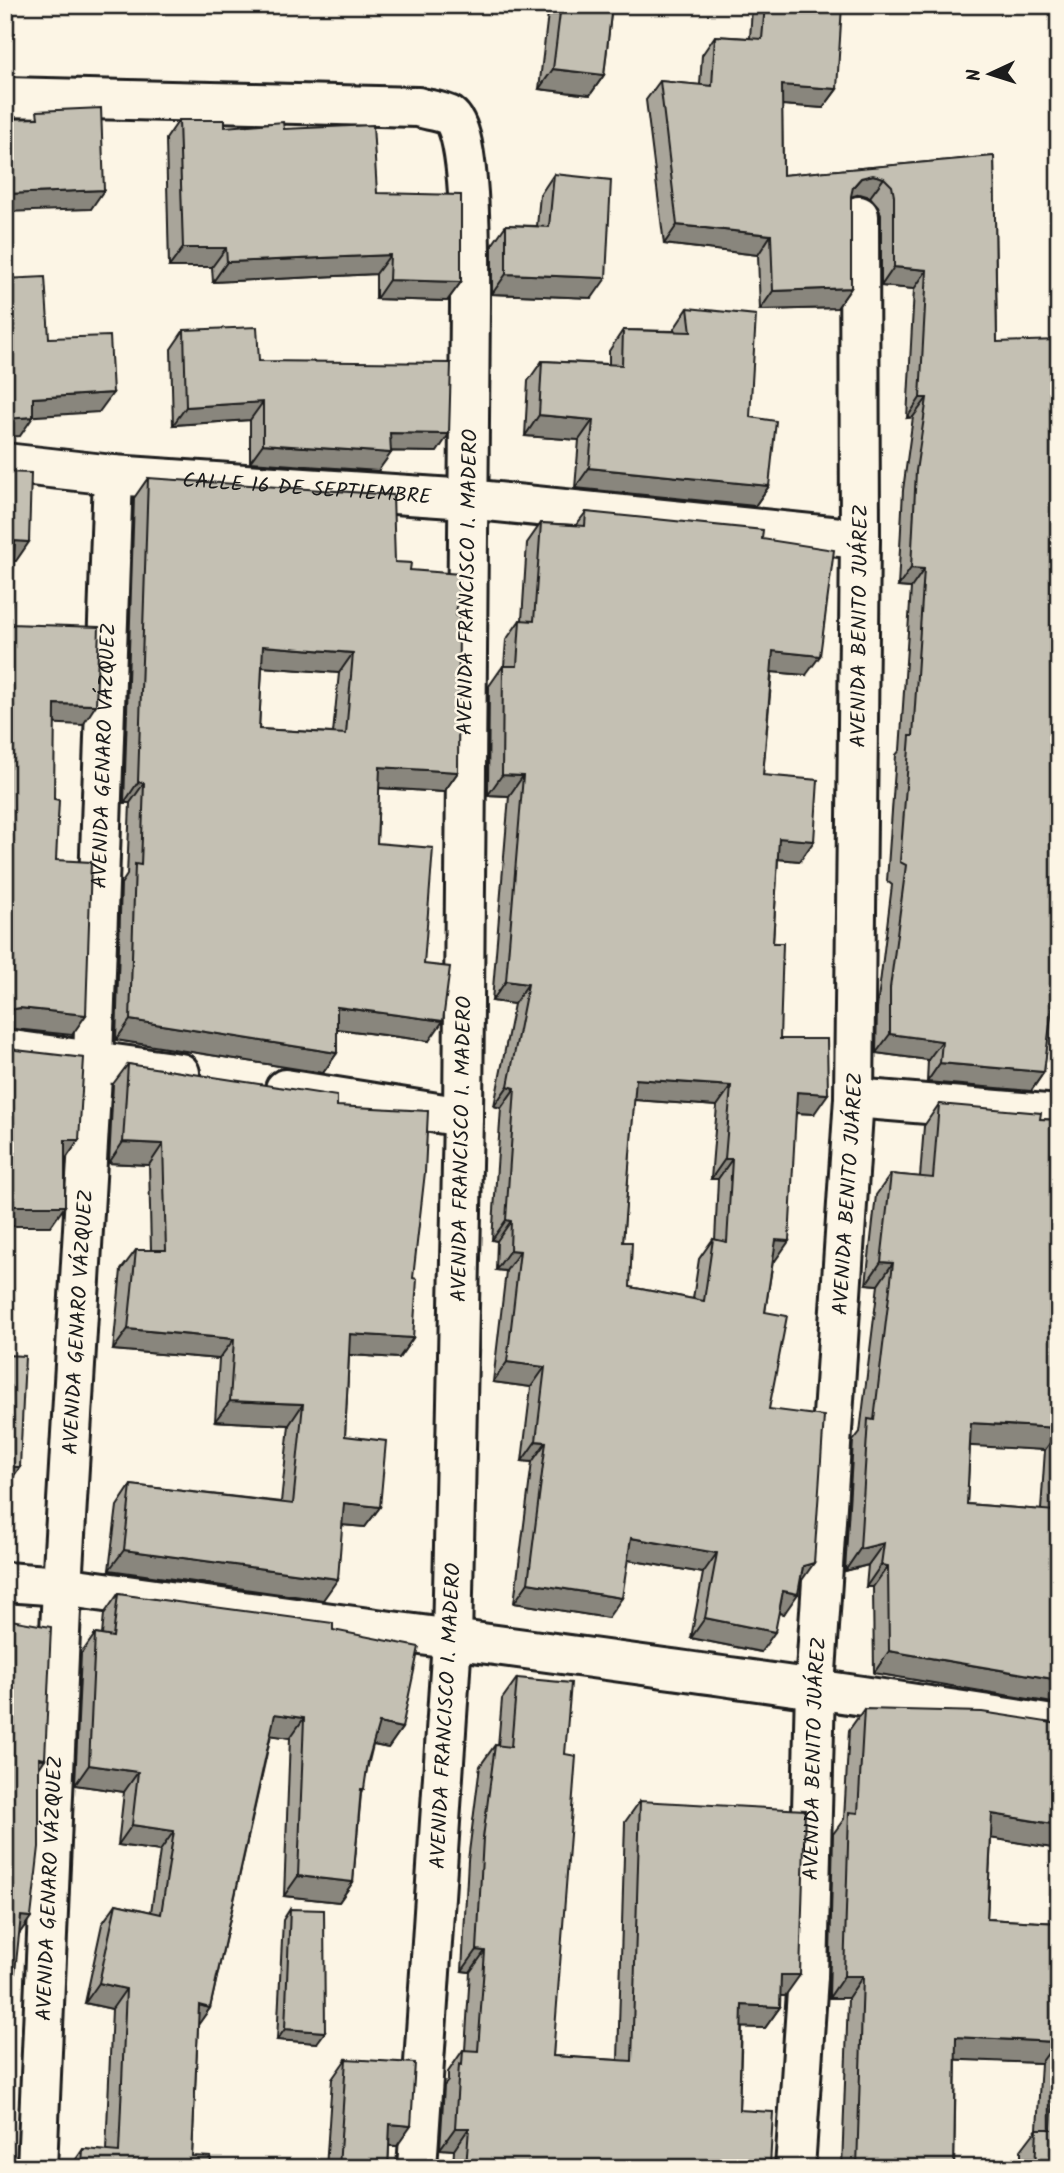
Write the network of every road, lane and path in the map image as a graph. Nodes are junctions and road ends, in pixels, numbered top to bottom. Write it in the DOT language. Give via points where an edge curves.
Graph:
graph roads {
  1 [pos="5,97"];
  2 [pos="859,216"];
  3 [pos="5,463"];
  4 [pos="114,475"];
  5 [pos="468,499"];
  6 [pos="860,539"];
  7 [pos="5,1049"];
  8 [pos="93,1059"];
  9 [pos="216,1078"];
  10 [pos="257,1085"];
  11 [pos="854,1098"];
  12 [pos="1059,1115"];
  13 [pos="463,1117"];
  14 [pos="5,1582"];
  15 [pos="62,1586"];
  16 [pos="452,1641"];
  17 [pos="815,1687"];
  18 [pos="1059,1726"];
  19 [pos="37,2168"];
  20 [pos="417,2168"];
  21 [pos="795,2168"];
  1 -- 5 [label="street, AVENIDA FRANCISCO I. MADERO" via="418,107 450,116 460,130 467,181"];
  2 -- 6 [label="street, AVENIDA BENITO JUÁREZ"];
  3 -- 4 [label="street, CALLE 16 DE SEPTIEMBRE"];
  4 -- 5 [label="street, CALLE 16 DE SEPTIEMBRE"];
  4 -- 8 [label="street, AVENIDA GENARO VÁZQUEZ"];
  5 -- 6 [label="street, CALLE 16 DE SEPTIEMBRE"];
  5 -- 13 [label="street, AVENIDA FRANCISCO I. MADERO"];
  6 -- 11 [label="street, AVENIDA BENITO JUÁREZ"];
  7 -- 8 [label="street"];
  8 -- 9 [label="street"];
  8 -- 15 [label="street, AVENIDA GENARO VÁZQUEZ"];
  10 -- 13 [label="street"];
  11 -- 12 [label="street"];
  11 -- 17 [label="street, AVENIDA BENITO JUÁREZ"];
  13 -- 16 [label="street, AVENIDA FRANCISCO I. MADERO"];
  14 -- 15 [label="street"];
  15 -- 16 [label="street"];
  15 -- 19 [label="street, AVENIDA GENARO VÁZQUEZ"];
  16 -- 17 [label="street"];
  16 -- 20 [label="street, AVENIDA FRANCISCO I. MADERO"];
  17 -- 18 [label="street"];
  17 -- 21 [label="street, AVENIDA BENITO JUÁREZ" via="808,1978"];
}
